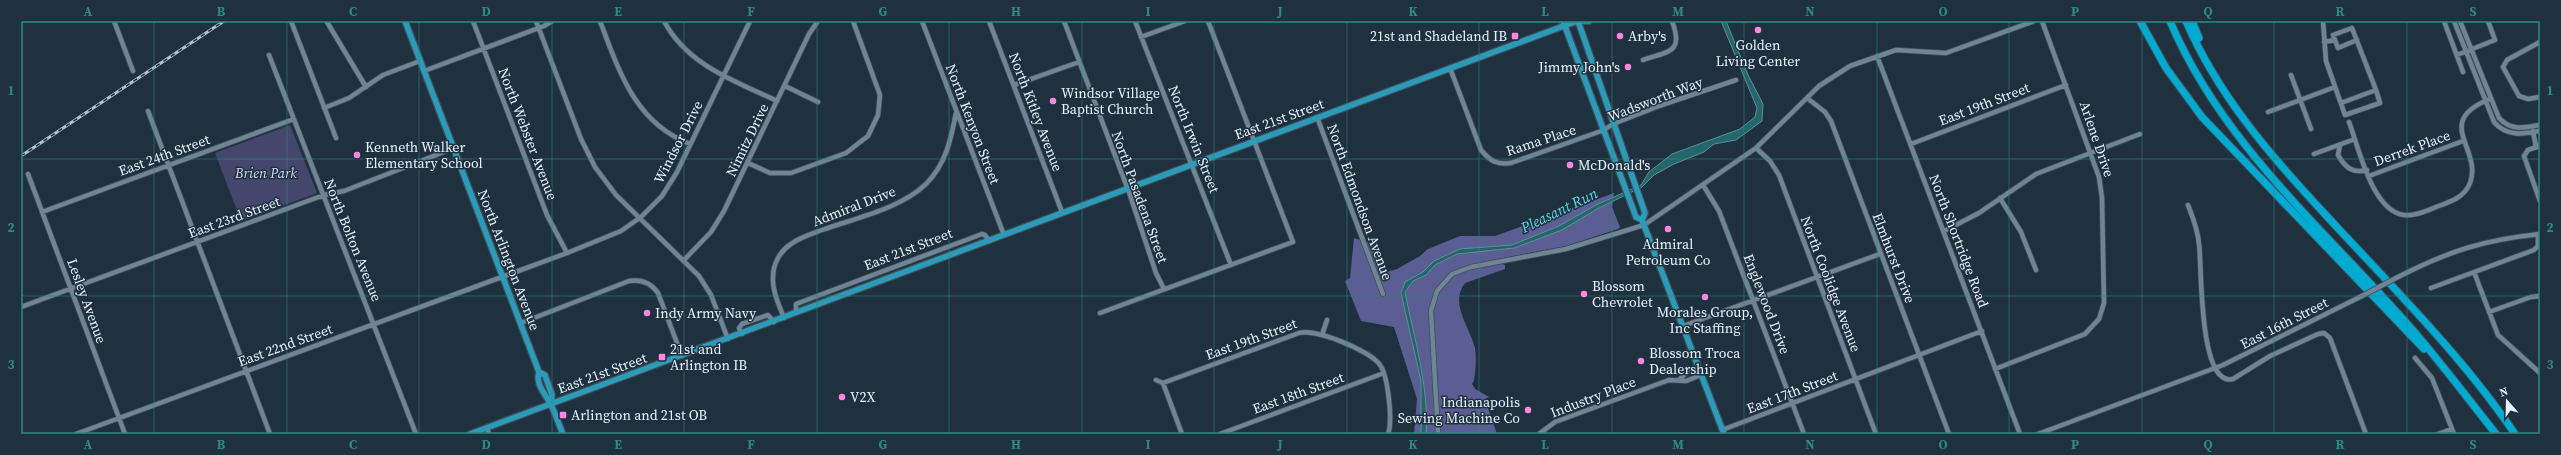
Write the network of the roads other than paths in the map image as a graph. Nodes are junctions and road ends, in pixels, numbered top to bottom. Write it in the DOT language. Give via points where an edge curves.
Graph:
graph roads {
  1 [pos="114,21"];
  2 [pos="291,21"];
  3 [pos="405,21"];
  4 [pos="473,21"];
  5 [pos="536,21"];
  6 [pos="552,21"];
  7 [pos="600,21"];
  8 [pos="664,21"];
  9 [pos="750,21"];
  10 [pos="818,21"];
  11 [pos="853,21"];
  12 [pos="922,21"];
  13 [pos="989,21"];
  14 [pos="1064,21"];
  15 [pos="1135,21"];
  16 [pos="1184,21"];
  17 [pos="1208,21"];
  18 [pos="1577,21"];
  19 [pos="1582,21"];
  20 [pos="1589,21"];
  21 [pos="1672,21"];
  22 [pos="2034,21"];
  23 [pos="2042,21"];
  24 [pos="2140,21"];
  25 [pos="2170,21"];
  26 [pos="2186,21"];
  27 [pos="2192,21"];
  28 [pos="2323,21"];
  29 [pos="2444,21"];
  30 [pos="2454,21"];
  31 [pos="2460,21"];
  32 [pos="2488,21"];
  33 [pos="327,22"];
  34 [pos="1564,23"];
  35 [pos="539,28"];
  36 [pos="1141,37"];
  37 [pos="2335,40"];
  38 [pos="2357,40"];
  39 [pos="2324,42"];
  40 [pos="2540,42"];
  41 [pos="484,49"];
  42 [pos="2471,50"];
  43 [pos="2466,52"];
  44 [pos="269,55"];
  45 [pos="2457,55"];
  46 [pos="1877,56"];
  47 [pos="1643,60"];
  48 [pos="420,61"];
  49 [pos="1079,62"];
  50 [pos="1450,68"];
  51 [pos="424,71"];
  52 [pos="133,72"];
  53 [pos="2463,72"];
  54 [pos="2291,75"];
  55 [pos="724,76"];
  56 [pos="1736,80"];
  57 [pos="2217,80"];
  58 [pos="2066,85"];
  59 [pos="785,86"];
  60 [pos="1014,86"];
  61 [pos="366,87"];
  62 [pos="2335,87"];
  63 [pos="2376,90"];
  64 [pos="2540,97"];
  65 [pos="1807,98"];
  66 [pos="2490,99"];
  67 [pos="2300,100"];
  68 [pos="777,101"];
  69 [pos="818,102"];
  70 [pos="2484,102"];
  71 [pos="2341,103"];
  72 [pos="324,108"];
  73 [pos="148,111"];
  74 [pos="2268,112"];
  75 [pos="956,113"];
  76 [pos="1317,117"];
  77 [pos="294,119"];
  78 [pos="2349,122"];
  79 [pos="1614,124"];
  80 [pos="2540,125"];
  81 [pos="2532,127"];
  82 [pos="2311,129"];
  83 [pos="1604,130"];
  84 [pos="2534,132"];
  85 [pos="2540,132"];
  86 [pos="2140,134"];
  87 [pos="336,138"];
  88 [pos="2355,139"];
  89 [pos="1254,141"];
  90 [pos="2463,142"];
  91 [pos="690,144"];
  92 [pos="1911,144"];
  93 [pos="2340,145"];
  94 [pos="2538,146"];
  95 [pos="454,148"];
  96 [pos="1756,148"];
  97 [pos="2091,152"];
  98 [pos="2314,154"];
  99 [pos="748,163"];
  100 [pos="1191,164"];
  101 [pos="167,166"];
  102 [pos="2366,170"];
  103 [pos="28,174"];
  104 [pos="2369,176"];
  105 [pos="1703,185"];
  106 [pos="1126,188"];
  107 [pos="324,196"];
  108 [pos="2000,198"];
  109 [pos="2540,201"];
  110 [pos="2188,205"];
  111 [pos="42,212"];
  112 [pos="1062,212"];
  113 [pos="641,217"];
  114 [pos="1643,222"];
  115 [pos="1944,231"];
  116 [pos="1004,235"];
  117 [pos="2539,235"];
  118 [pos="989,241"];
  119 [pos="196,243"];
  120 [pos="567,253"];
  121 [pos="1880,254"];
  122 [pos="684,260"];
  123 [pos="1232,265"];
  124 [pos="2036,270"];
  125 [pos="2474,272"];
  126 [pos="502,277"];
  127 [pos="1817,277"];
  128 [pos="2431,288"];
  129 [pos="70,289"];
  130 [pos="1164,289"];
  131 [pos="1383,294"];
  132 [pos="2540,296"];
  133 [pos="1753,300"];
  134 [pos="21,307"];
  135 [pos="2489,312"];
  136 [pos="796,313"];
  137 [pos="1100,313"];
  138 [pos="784,318"];
  139 [pos="1327,320"];
  140 [pos="774,322"];
  141 [pos="520,323"];
  142 [pos="374,324"];
  143 [pos="1683,326"];
  144 [pos="1982,331"];
  145 [pos="742,334"];
  146 [pos="1322,335"];
  147 [pos="728,339"];
  148 [pos="1919,355"];
  149 [pos="682,356"];
  150 [pos="2415,358"];
  151 [pos="2434,358"];
  152 [pos="1699,368"];
  153 [pos="1995,368"];
  154 [pos="2217,368"];
  155 [pos="246,371"];
  156 [pos="1384,373"];
  157 [pos="2540,373"];
  158 [pos="1701,375"];
  159 [pos="1680,379"];
  160 [pos="1856,379"];
  161 [pos="1156,380"];
  162 [pos="1163,383"];
  163 [pos="1792,403"];
  164 [pos="551,405"];
  165 [pos="119,418"];
  166 [pos="487,428"];
  167 [pos="1723,432"];
  168 [pos="2453,432"];
  169 [pos="76,434"];
  170 [pos="125,434"];
  171 [pos="270,434"];
  172 [pos="416,434"];
  173 [pos="470,434"];
  174 [pos="489,434"];
  175 [pos="563,434"];
  176 [pos="1182,434"];
  177 [pos="1220,434"];
  178 [pos="1388,434"];
  179 [pos="1438,434"];
  180 [pos="1539,434"];
  181 [pos="1804,434"];
  182 [pos="1876,434"];
  183 [pos="1949,434"];
  184 [pos="2020,434"];
  185 [pos="2038,434"];
  186 [pos="2366,434"];
  187 [pos="2438,434"];
  188 [pos="2496,434"];
  189 [pos="2515,434"];
  1 -- 52 [label="street"];
  2 -- 72 [label="street"];
  3 -- 48 [label="main road, North Arlington Avenue"];
  4 -- 41 [label="street, North Webster Avenue"];
  5 -- 35 [label="street"];
  6 -- 35 [label="street"];
  7 -- 91 [label="street" via="624,82 638,105 662,128"];
  8 -- 55 [label="street" via="690,55"];
  9 -- 55 [label="street, Windsor Drive"];
  10 -- 59 [label="street, Nimitz Drive" via="809,34"];
  11 -- 99 [label="street" via="880,95 878,115 868,136 846,154 791,173 770,173"];
  12 -- 75 [label="street, North Kenyon Street"];
  13 -- 60 [label="street, North Kitley Avenue"];
  14 -- 49 [label="street, North Pasadena Street"];
  15 -- 36 [label="street, North Irwin Street"];
  16 -- 36 [label="street"];
  17 -- 89 [label="street"];
  18 -- 34 [label="main road, East 21st Street"];
  18 -- 79 [label="main road"];
  19 -- 20 [label="main road"];
  21 -- 47 [label="street" via="1678,37 1676,46"];
  22 -- 46 [label="street" via="1944,54 1900,50"];
  23 -- 58 [label="street, Arlene Drive"];
  24 -- 151 [label="highway" via="2171,75 2212,130 2412,340"];
  25 -- 151 [label="highway" via="2198,78 2242,141 2417,335"];
  26 -- 57 [label="highway"];
  27 -- 57 [label="highway"];
  28 -- 39 [label="street"];
  29 -- 45 [label="street"];
  30 -- 43 [label="street"];
  31 -- 42 [label="street"];
  32 -- 42 [label="street" via="2495,40"];
  33 -- 61 [label="street"];
  34 -- 50 [label="main road, East 21st Street"];
  34 -- 83 [label="main road"];
  35 -- 41 [label="street"];
  35 -- 113 [label="street" via="590,158 612,191"];
  36 -- 100 [label="street, North Irwin Street"];
  37 -- 38 [label="street" via="2338,48"];
  37 -- 38 [label="street" via="2333,35 2352,28"];
  37 -- 39 [label="street"];
  38 -- 63 [label="street"];
  39 -- 62 [label="street" via="2326,61"];
  40 -- 64 [label="street" via="2507,60 2503,66 2522,98"];
  41 -- 51 [label="street"];
  41 -- 120 [label="street, North Webster Avenue" via="548,217"];
  42 -- 43 [label="street"];
  42 -- 66 [label="street"];
  43 -- 45 [label="street"];
  43 -- 70 [label="street"];
  44 -- 77 [label="street, North Bolton Avenue"];
  45 -- 53 [label="street"];
  46 -- 65 [label="street" via="1838,72"];
  46 -- 92 [label="street, North Shortridge Road"];
  48 -- 51 [label="main road, North Arlington Avenue"];
  48 -- 61 [label="street" via="388,72"];
  49 -- 60 [label="street"];
  49 -- 106 [label="street, North Pasadena Street"];
  50 -- 76 [label="main road, East 21st Street"];
  50 -- 83 [label="street, Rama Place" via="1481,150 1488,159 1498,163 1511,163"];
  51 -- 95 [label="main road, North Arlington Avenue"];
  54 -- 67 [label="street"];
  55 -- 68 [label="street"];
  55 -- 91 [label="street, Windsor Drive"];
  56 -- 79 [label="street, Wadsworth Way"];
  57 -- 189 [label="highway" via="2248,127 2272,156 2443,343 2481,387"];
  58 -- 92 [label="street, East 19th Street"];
  58 -- 97 [label="street, Arlene Drive"];
  59 -- 68 [label="street, Nimitz Drive"];
  59 -- 69 [label="street"];
  60 -- 112 [label="street, North Kitley Avenue"];
  61 -- 72 [label="street"];
  62 -- 67 [label="street"];
  62 -- 71 [label="street"];
  63 -- 71 [label="street"];
  63 -- 71 [label="street" via="2380,103 2345,116"];
  65 -- 96 [label="street"];
  65 -- 121 [label="street, Elmhurst Drive" via="1825,112 1831,121"];
  66 -- 70 [label="street"];
  66 -- 81 [label="street" via="2497,115 2507,125 2519,128"];
  67 -- 74 [label="street"];
  67 -- 82 [label="street"];
  68 -- 99 [label="street, Nimitz Drive"];
  70 -- 84 [label="street" via="2492,120 2500,128 2515,134"];
  70 -- 90 [label="street" via="2471,108 2465,116 2461,130"];
  72 -- 87 [label="street"];
  73 -- 101 [label="street"];
  75 -- 116 [label="street, North Kenyon Street"];
  75 -- 138 [label="street, Admiral Drive" via="946,156 934,175 922,187 902,200 800,238 784,249 776,262 773,278 775,294"];
  76 -- 89 [label="main road, East 21st Street"];
  76 -- 131 [label="street, North Edmondson Avenue"];
  77 -- 101 [label="street, East 24th Street"];
  77 -- 107 [label="street, North Bolton Avenue"];
  78 -- 88 [label="street"];
  79 -- 83 [label="street, Wadsworth Way"];
  79 -- 114 [label="main road" via="1645,214"];
  80 -- 81 [label="street"];
  81 -- 84 [label="street"];
  83 -- 114 [label="main road" via="1636,217"];
  84 -- 85 [label="street"];
  84 -- 94 [label="street"];
  86 -- 97 [label="street"];
  88 -- 93 [label="street"];
  88 -- 102 [label="street"];
  89 -- 100 [label="main road, East 21st Street"];
  89 -- 123 [label="street" via="1293,242"];
  90 -- 104 [label="street, Derrek Place"];
  90 -- 104 [label="street" via="2472,169 2467,189 2456,199 2419,213 2405,215 2389,208 2376,194"];
  91 -- 113 [label="street, Windsor Drive" via="670,184"];
  92 -- 115 [label="street, North Shortridge Road"];
  93 -- 98 [label="street"];
  93 -- 102 [label="street" via="2338,155 2348,169 2357,172"];
  94 -- 109 [label="street" via="2526,152 2524,158"];
  95 -- 107 [label="street, East 23rd Street" via="344,191"];
  95 -- 126 [label="main road, North Arlington Avenue"];
  96 -- 105 [label="street"];
  96 -- 127 [label="street, North Coolidge Avenue" via="1778,173"];
  97 -- 108 [label="street" via="2036,174"];
  97 -- 153 [label="street, Arlene Drive" via="2102,198 2105,297 2100,317 2092,328 2080,337"];
  99 -- 122 [label="street, Nimitz Drive" via="720,218 704,240"];
  100 -- 106 [label="main road, East 21st Street"];
  100 -- 123 [label="street, North Irwin Street"];
  101 -- 111 [label="street, East 24th Street"];
  101 -- 119 [label="street"];
  102 -- 104 [label="street"];
  103 -- 111 [label="street, Lesley Avenue"];
  105 -- 114 [label="street"];
  105 -- 133 [label="street, Englewood Drive" via="1719,212"];
  106 -- 112 [label="main road, East 21st Street"];
  106 -- 130 [label="street, North Pasadena Street"];
  107 -- 119 [label="street, East 23rd Street"];
  107 -- 142 [label="street, North Bolton Avenue"];
  108 -- 115 [label="street" via="1974,216"];
  108 -- 124 [label="street" via="2021,232"];
  110 -- 154 [label="street" via="2199,242 2203,325"];
  111 -- 129 [label="street, Lesley Avenue"];
  112 -- 116 [label="main road, East 21st Street"];
  113 -- 120 [label="street, Windsor Drive" via="613,235"];
  113 -- 122 [label="street"];
  114 -- 143 [label="main road"];
  114 -- 179 [label="street" via="1566,249 1467,268 1446,280 1435,295 1431,311"];
  115 -- 144 [label="street, North Shortridge Road"];
  116 -- 118 [label="main road, East 21st Street"];
  117 -- 125 [label="street" via="2538,246 2534,250"];
  117 -- 154 [label="street, East 16th Street, bridge" via="2505,238 2438,257"];
  118 -- 136 [label="main road, East 21st Street"];
  118 -- 136 [label="street, East 21st Street" via="984,234 974,237 796,304"];
  119 -- 129 [label="street, East 23rd Street"];
  119 -- 155 [label="street"];
  120 -- 126 [label="street, Windsor Drive"];
  121 -- 127 [label="street"];
  121 -- 148 [label="street, Elmhurst Drive"];
  122 -- 147 [label="street" via="707,287"];
  123 -- 130 [label="street"];
  125 -- 128 [label="street"];
  125 -- 135 [label="street"];
  126 -- 141 [label="main road, North Arlington Avenue"];
  126 -- 142 [label="street, East 22nd Street"];
  127 -- 133 [label="street"];
  127 -- 160 [label="street, North Coolidge Avenue"];
  129 -- 134 [label="street, East 23rd Street"];
  129 -- 165 [label="street, Lesley Avenue"];
  130 -- 137 [label="street"];
  132 -- 135 [label="street" via="2530,297"];
  133 -- 143 [label="street"];
  133 -- 163 [label="street, Englewood Drive"];
  135 -- 157 [label="street" via="2500,338"];
  136 -- 138 [label="main road, East 21st Street"];
  138 -- 140 [label="main road, East 21st Street"];
  139 -- 146 [label="street"];
  140 -- 145 [label="main road, East 21st Street"];
  140 -- 145 [label="street" via="768,315 742,324 739,328"];
  141 -- 149 [label="street" via="629,281 642,281 651,285 658,293"];
  141 -- 164 [label="main road, North Arlington Avenue" via="539,372 545,375 552,395"];
  142 -- 155 [label="street, East 22nd Street"];
  142 -- 172 [label="street, North Bolton Avenue"];
  143 -- 152 [label="main road"];
  144 -- 148 [label="street, East 17th Street"];
  144 -- 153 [label="street, North Shortridge Road"];
  145 -- 147 [label="main road, East 21st Street"];
  146 -- 156 [label="street, East 19th Street" via="1372,356"];
  146 -- 162 [label="street, East 19th Street" via="1301,332"];
  147 -- 149 [label="main road, East 21st Street"];
  148 -- 160 [label="street, East 17th Street"];
  148 -- 183 [label="street, Elmhurst Drive"];
  149 -- 164 [label="main road, East 21st Street"];
  150 -- 168 [label="street" via="2432,378"];
  151 -- 188 [label="highway"];
  152 -- 158 [label="main road"];
  152 -- 159 [label="street, Industry Place"];
  153 -- 184 [label="street, North Shortridge Road"];
  154 -- 185 [label="street, East 16th Street"];
  154 -- 186 [label="street" via="2224,378 2233,378 2270,356 2324,333 2330,338"];
  155 -- 165 [label="street, East 22nd Street"];
  155 -- 171 [label="street"];
  156 -- 177 [label="street, East 18th Street"];
  156 -- 178 [label="street" via="1391,421"];
  158 -- 159 [label="street, Industry Place" via="1686,381"];
  158 -- 167 [label="main road"];
  159 -- 180 [label="street, Industry Place" via="1668,380 1555,422"];
  160 -- 163 [label="street, East 17th Street"];
  160 -- 182 [label="street, North Coolidge Avenue"];
  161 -- 162 [label="street"];
  162 -- 176 [label="street"];
  163 -- 167 [label="street, East 17th Street"];
  163 -- 181 [label="street, Englewood Drive"];
  164 -- 166 [label="main road, East 21st Street"];
  164 -- 175 [label="main road, North Arlington Avenue"];
  165 -- 169 [label="street, East 22nd Street"];
  165 -- 170 [label="street, Lesley Avenue"];
  166 -- 173 [label="main road, East 21st Street"];
  166 -- 174 [label="street"];
  168 -- 187 [label="street"];
}
